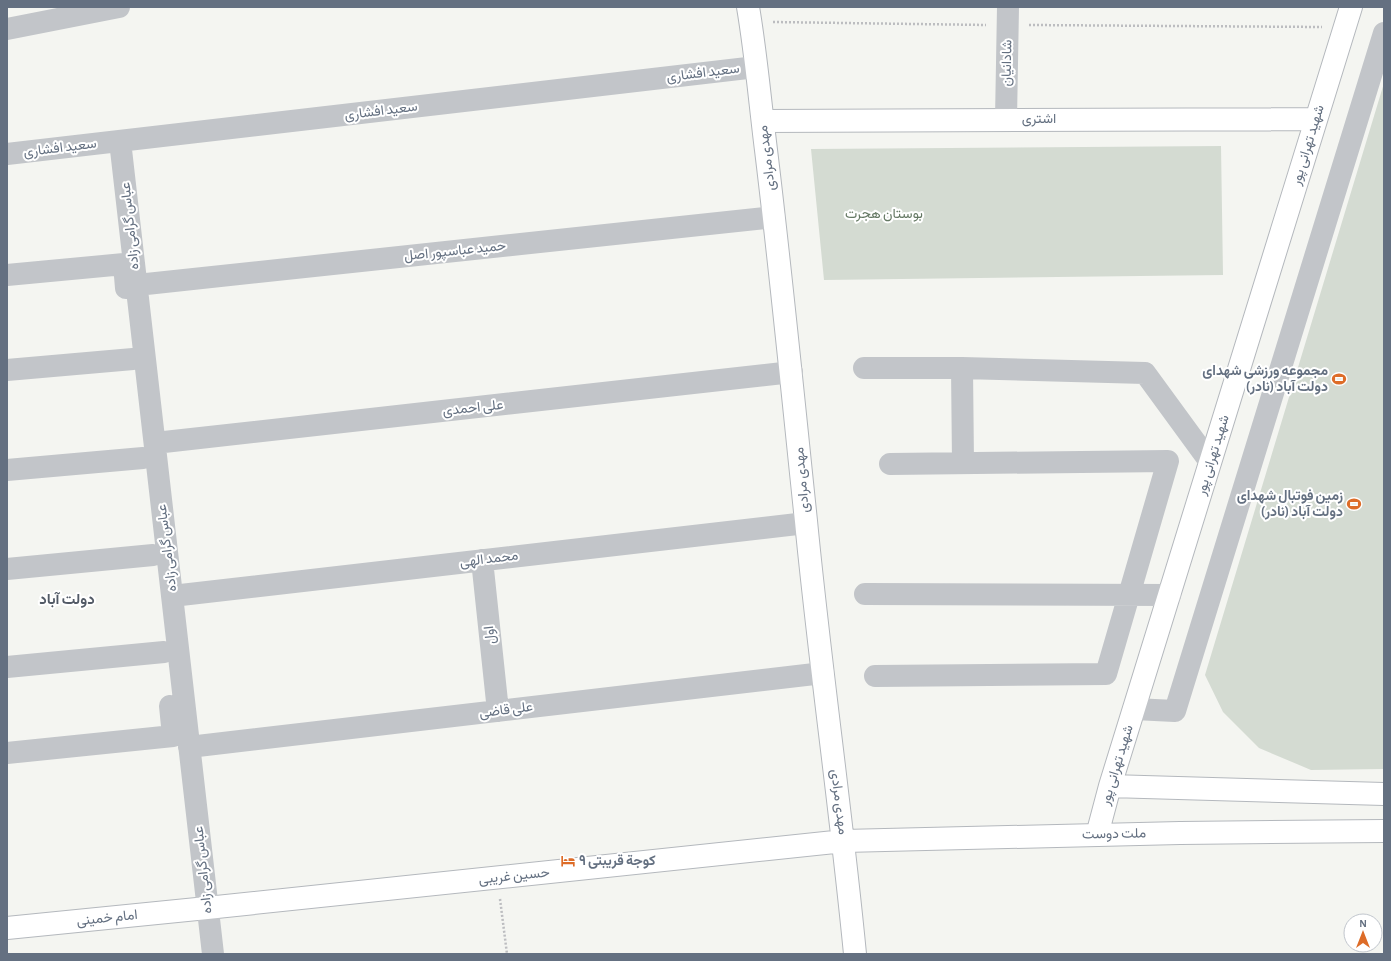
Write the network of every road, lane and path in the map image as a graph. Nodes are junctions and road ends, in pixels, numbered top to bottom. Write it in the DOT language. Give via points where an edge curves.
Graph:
graph roads {
  1 [pos="120,7"];
  2 [pos="1351,7"];
  3 [pos="750,14"];
  4 [pos="1008,16"];
  5 [pos="1345,28"];
  6 [pos="7,29"];
  7 [pos="1384,33"];
  8 [pos="756,67"];
  9 [pos="1006,119"];
  10 [pos="1316,119"];
  11 [pos="762,121"];
  12 [pos="120,141"];
  13 [pos="7,154"];
  14 [pos="774,217"];
  15 [pos="7,275"];
  16 [pos="137,285"];
  17 [pos="133,360"];
  18 [pos="864,368"];
  19 [pos="962,368"];
  20 [pos="7,370"];
  21 [pos="792,372"];
  22 [pos="149,450"];
  23 [pos="1210,462"];
  24 [pos="963,463"];
  25 [pos="890,464"];
  26 [pos="7,470"];
  27 [pos="806,523"];
  28 [pos="153,555"];
  29 [pos="482,560"];
  30 [pos="7,569"];
  31 [pos="865,594"];
  32 [pos="1128,594"];
  33 [pos="1170,594"];
  34 [pos="172,596"];
  35 [pos="164,652"];
  36 [pos="7,666"];
  37 [pos="823,673"];
  38 [pos="875,676"];
  39 [pos="1134,709"];
  40 [pos="498,711"];
  41 [pos="189,746"];
  42 [pos="7,753"];
  43 [pos="1110,786"];
  44 [pos="1384,794"];
  45 [pos="1384,831"];
  46 [pos="1097,835"];
  47 [pos="844,841"];
  48 [pos="498,878"];
  49 [pos="207,908"];
  50 [pos="7,928"];
  51 [pos="213,954"];
  52 [pos="506,954"];
  53 [pos="855,954"];
  1 -- 6 [label="street"];
  2 -- 5 [label="street, شهید تهرانی پور"];
  3 -- 4 [label="path"];
  3 -- 8 [label="street, مهدی مرادی"];
  4 -- 5 [label="path"];
  4 -- 9 [label="street, شادانیان"];
  5 -- 10 [label="street, شهید تهرانی پور"];
  7 -- 39 [label="street" via="1175,710"];
  8 -- 11 [label="street, مهدی مرادی"];
  8 -- 12 [label="street, سعید افشاری"];
  9 -- 10 [label="street, اشتری"];
  9 -- 11 [label="street, اشتری"];
  10 -- 23 [label="street, شهید تهرانی پور"];
  11 -- 14 [label="street, مهدی مرادی"];
  12 -- 13 [label="street, سعید افشاری"];
  12 -- 16 [label="street, عباس گرامی زاده"];
  14 -- 16 [label="street, حمید عباسپور اصل"];
  14 -- 21 [label="street, مهدی مرادی"];
  15 -- 17 [label="street" via="124,264"];
  16 -- 22 [label="street, عباس گرامی زاده"];
  17 -- 20 [label="street"];
  17 -- 22 [label="street"];
  18 -- 19 [label="street"];
  19 -- 23 [label="street" via="1146,373"];
  19 -- 24 [label="street"];
  21 -- 22 [label="street, علی احمدی"];
  21 -- 27 [label="street, مهدی مرادی"];
  22 -- 26 [label="street, علی احمدی"];
  22 -- 28 [label="street"];
  22 -- 34 [label="street, عباس گرامی زاده"];
  23 -- 33 [label="street, شهید تهرانی پور"];
  24 -- 25 [label="street"];
  24 -- 32 [label="street" via="1168,460"];
  27 -- 29 [label="street, محمد الهی"];
  27 -- 37 [label="street, مهدی مرادی"];
  28 -- 30 [label="street"];
  28 -- 35 [label="street"];
  29 -- 34 [label="street, محمد الهی"];
  29 -- 40 [label="street, اول"];
  31 -- 32 [label="street"];
  32 -- 33 [label="street"];
  32 -- 38 [label="street" via="1106,674"];
  33 -- 39 [label="street, شهید تهرانی پور"];
  34 -- 41 [label="street, عباس گرامی زاده"];
  35 -- 36 [label="street"];
  35 -- 42 [label="street" via="173,736"];
  37 -- 40 [label="street, علی قاضی"];
  37 -- 47 [label="street, مهدی مرادی"];
  39 -- 43 [label="street, شهید تهرانی پور"];
  40 -- 41 [label="street, علی قاضی"];
  41 -- 49 [label="street, عباس گرامی زاده"];
  43 -- 44 [label="street"];
  43 -- 46 [label="street, شهید تهرانی پور"];
  45 -- 46 [label="street, ملت دوست"];
  46 -- 47 [label="street, ملت دوست"];
  47 -- 48 [label="street, حسین غریبی"];
  47 -- 53 [label="street, مهدی مرادی"];
  48 -- 49 [label="street, حسین غریبی"];
  48 -- 52 [label="path"];
  49 -- 50 [label="street, امام خمینی"];
  49 -- 51 [label="street, عباس گرامی زاده"];
}
